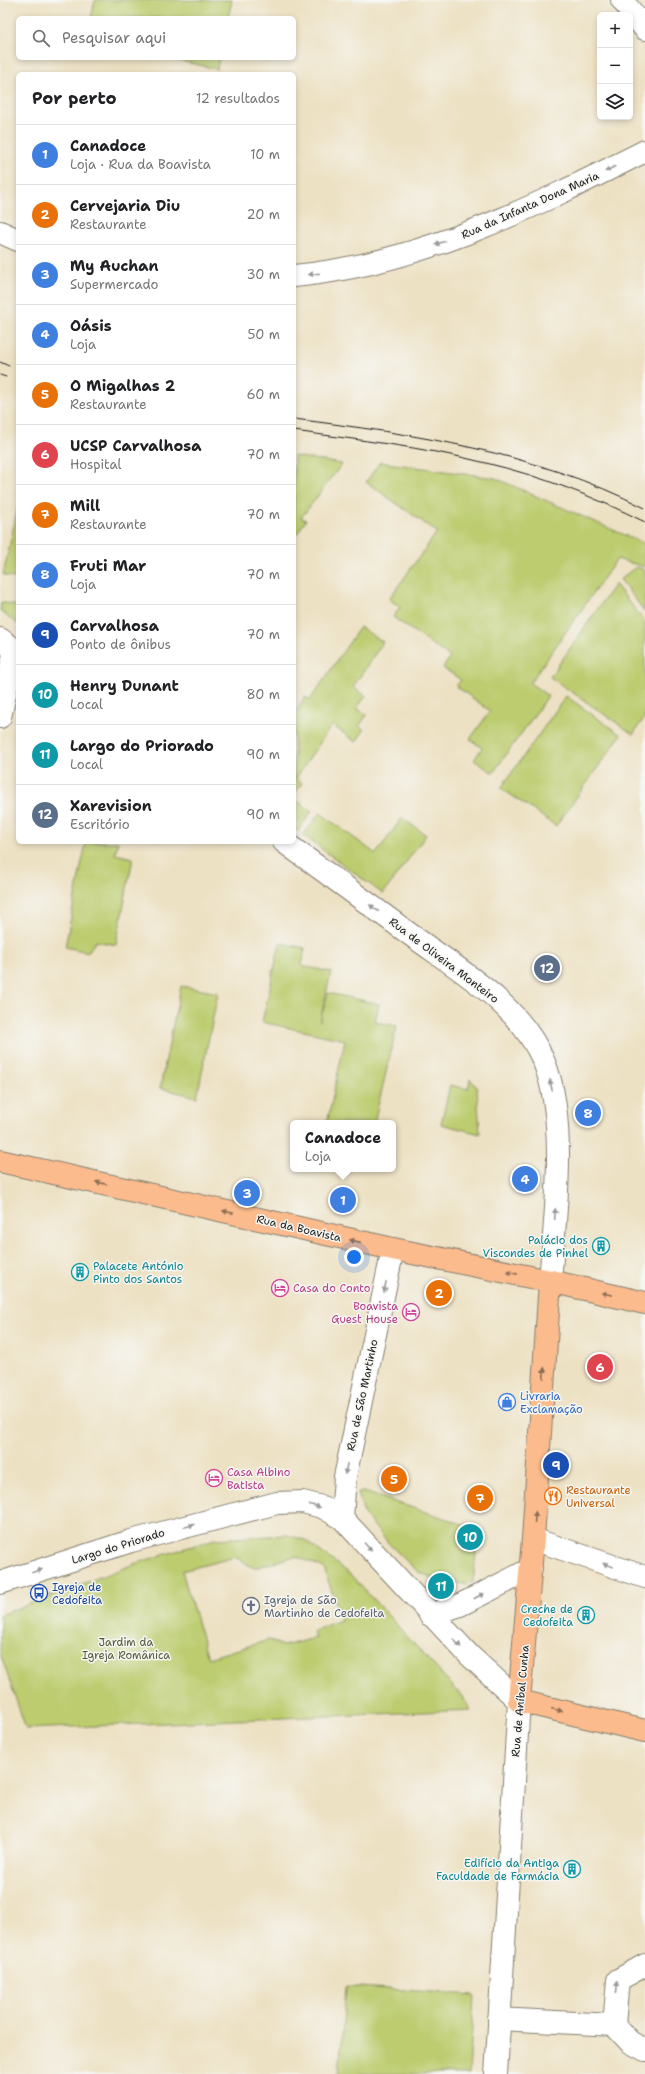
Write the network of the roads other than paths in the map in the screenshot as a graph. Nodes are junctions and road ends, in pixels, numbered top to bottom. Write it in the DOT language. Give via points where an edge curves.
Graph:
graph roads {
  1 [pos="622,0"];
  2 [pos="645,29"];
  3 [pos="645,151"];
  4 [pos="0,232"];
  5 [pos="16,239"];
  6 [pos="296,276"];
  7 [pos="11,647"];
  8 [pos="0,717"];
  9 [pos="287,844"];
  10 [pos="0,1161"];
  11 [pos="393,1249"];
  12 [pos="550,1281"];
  13 [pos="645,1303"];
  14 [pos="342,1518"];
  15 [pos="533,1539"];
  16 [pos="531,1569"];
  17 [pos="645,1577"];
  18 [pos="0,1583"];
  19 [pos="430,1615"];
  20 [pos="519,1701"];
  21 [pos="645,1731"];
  22 [pos="645,1965"];
  23 [pos="499,2019"];
  24 [pos="614,2025"];
  25 [pos="645,2050"];
  26 [pos="496,2074"];
  1 -- 2 [label="street"];
  3 -- 6 [label="street, Rua da Infanta Dona Maria, one-way" via="477,230 382,262"];
  4 -- 5 [label="street"];
  7 -- 8 [label="street"];
  12 -- 9 [label="street, Rua de Oliveira Monteiro, one-way" via="558,1157 557,1126 551,1082 533,1042 508,1011 485,989"];
  11 -- 10 [label="main road, Rua da Boavista, one-way"];
  12 -- 11 [label="main road, Rua da Boavista, one-way"];
  11 -- 14 [label="street, Rua de São Martinho, one-way" via="345,1477"];
  13 -- 12 [label="main road, Rua da Boavista, one-way"];
  15 -- 12 [label="main road, Rua de Aníbal Cunha, one-way"];
  18 -- 14 [label="street, Largo do Priorado, one-way" via="131,1541 277,1503 303,1502 322,1507"];
  14 -- 19 [label="street, Largo do Priorado, one-way"];
  15 -- 16 [label="main road, Rua de Aníbal Cunha"];
  17 -- 15 [label="street, one-way"];
  19 -- 16 [label="street, one-way" via="460,1605"];
  16 -- 20 [label="main road, Rua de Aníbal Cunha"];
  19 -- 20 [label="street, Largo do Priorado, one-way" via="469,1656"];
  20 -- 21 [label="main road, one-way"];
  20 -- 23 [label="street, Rua de Aníbal Cunha"];
  24 -- 22 [label="street, one-way" via="618,1980"];
  23 -- 24 [label="street"];
  23 -- 26 [label="street, Rua de Aníbal Cunha"];
  24 -- 25 [label="street" via="630,2042"];
}
